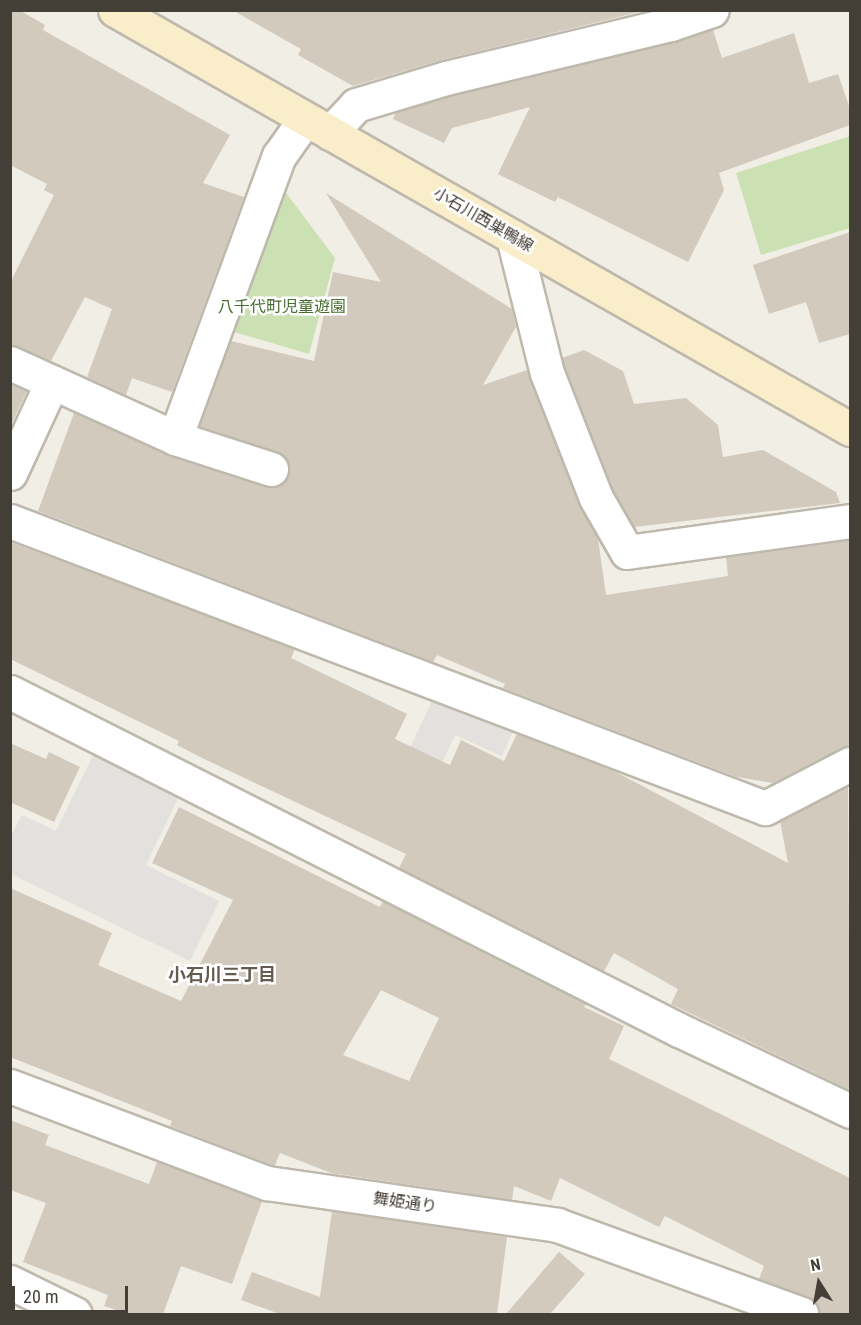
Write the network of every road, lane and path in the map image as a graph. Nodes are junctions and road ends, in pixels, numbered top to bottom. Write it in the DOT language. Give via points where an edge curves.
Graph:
graph roads {
  1 [pos="115,10"];
  2 [pos="712,10"];
  3 [pos="317,126"];
  4 [pos="513,237"];
  5 [pos="10,363"];
  6 [pos="52,381"];
  7 [pos="850,429"];
  8 [pos="175,438"];
  9 [pos="271,469"];
  10 [pos="10,473"];
  11 [pos="10,521"];
  12 [pos="850,522"];
  13 [pos="10,692"];
  14 [pos="850,764"];
  15 [pos="10,1086"];
  16 [pos="850,1111"];
  17 [pos="10,1282"];
  18 [pos="75,1314"];
  19 [pos="801,1314"];
  1 -- 3 [label="main road, 小石川西巣鴨線"];
  2 -- 3 [label="street" via="671,24 447,78 357,105"];
  3 -- 4 [label="main road, 小石川西巣鴨線"];
  3 -- 8 [label="street" via="279,156"];
  4 -- 7 [label="main road, 小石川西巣鴨線"];
  4 -- 12 [label="street" via="546,372 596,498 627,552"];
  5 -- 6 [label="street"];
  6 -- 8 [label="street"];
  6 -- 10 [label="street"];
  8 -- 9 [label="street"];
  11 -- 14 [label="street" via="765,808"];
  13 -- 16 [label="street" via="679,1030"];
  15 -- 19 [label="street, 舞姫通り" via="267,1183 557,1225"];
  17 -- 18 [label="street"];
}
